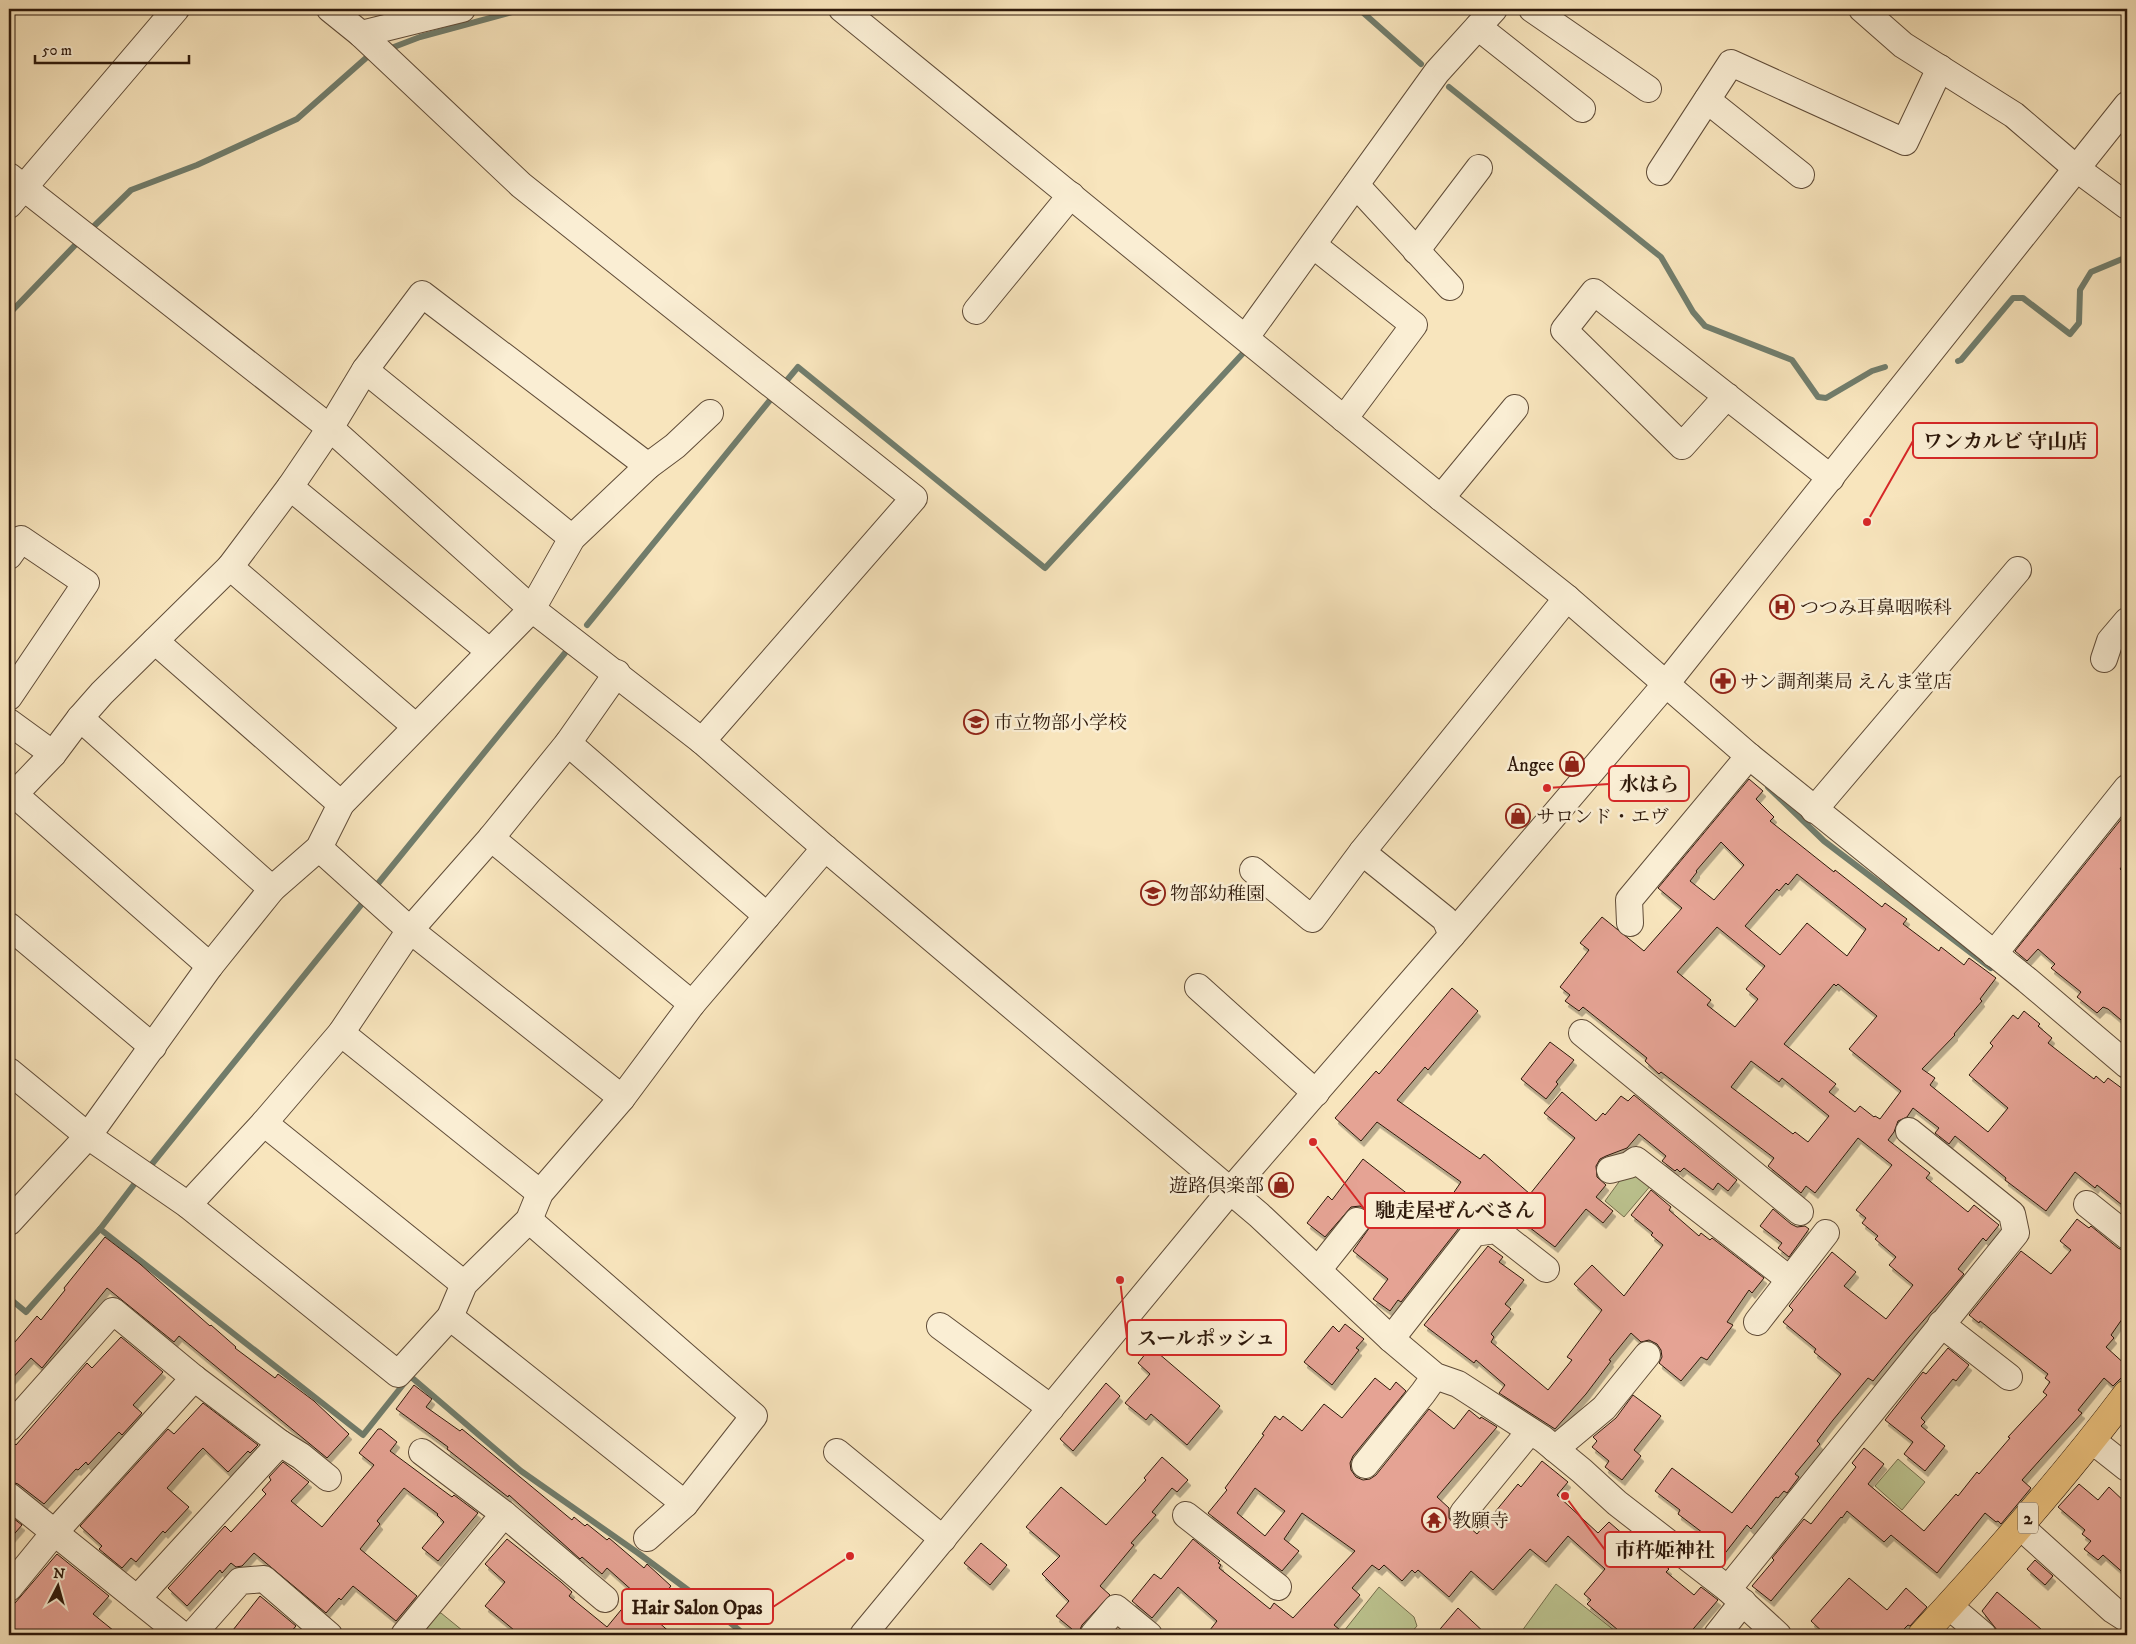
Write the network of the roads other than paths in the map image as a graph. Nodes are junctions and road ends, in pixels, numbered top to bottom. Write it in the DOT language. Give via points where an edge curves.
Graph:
graph roads {
  1 [pos="176,9"];
  2 [pos="330,9"];
  3 [pos="462,9"];
  4 [pos="842,9"];
  5 [pos="1532,9"];
  6 [pos="1866,10"];
  7 [pos="1486,18"];
  8 [pos="361,34"];
  9 [pos="1940,68"];
  10 [pos="1648,89"];
  11 [pos="1707,100"];
  12 [pos="2127,104"];
  13 [pos="1582,109"];
  14 [pos="1479,168"];
  15 [pos="2076,169"];
  16 [pos="1660,172"];
  17 [pos="1801,175"];
  18 [pos="1356,185"];
  19 [pos="13,189"];
  20 [pos="1071,195"];
  21 [pos="2127,206"];
  22 [pos="1313,245"];
  23 [pos="1416,251"];
  24 [pos="1450,287"];
  25 [pos="976,311"];
  26 [pos="1246,337"];
  27 [pos="365,370"];
  28 [pos="1727,396"];
  29 [pos="1515,408"];
  30 [pos="710,413"];
  31 [pos="1344,418"];
  32 [pos="330,428"];
  33 [pos="648,466"];
  34 [pos="1831,478"];
  35 [pos="290,487"];
  36 [pos="1441,498"];
  37 [pos="572,538"];
  38 [pos="9,556"];
  39 [pos="230,567"];
  40 [pos="2018,570"];
  41 [pos="1562,604"];
  42 [pos="532,609"];
  43 [pos="2127,621"];
  44 [pos="155,641"];
  45 [pos="489,651"];
  46 [pos="2104,659"];
  47 [pos="617,673"];
  48 [pos="1665,685"];
  49 [pos="9,697"];
  50 [pos="80,718"];
  51 [pos="9,722"];
  52 [pos="416,726"];
  53 [pos="702,741"];
  54 [pos="568,743"];
  55 [pos="53,754"];
  56 [pos="1749,756"];
  57 [pos="2127,788"];
  58 [pos="11,797"];
  59 [pos="341,804"];
  60 [pos="1814,810"];
  61 [pos="491,838"];
  62 [pos="319,848"];
  63 [pos="825,848"];
  64 [pos="1362,852"];
  65 [pos="1253,870"];
  66 [pos="272,889"];
  67 [pos="767,916"];
  68 [pos="1630,923"];
  69 [pos="9,926"];
  70 [pos="410,930"];
  71 [pos="1452,935"];
  72 [pos="1994,954"];
  73 [pos="210,966"];
  74 [pos="1198,987"];
  75 [pos="692,1004"];
  76 [pos="341,1033"];
  77 [pos="1582,1033"];
  78 [pos="153,1047"];
  79 [pos="2127,1065"];
  80 [pos="9,1072"];
  81 [pos="1316,1093"];
  82 [pos="622,1098"];
  83 [pos="264,1123"];
  84 [pos="1908,1131"];
  85 [pos="88,1136"];
  86 [pos="1610,1170"];
  87 [pos="1230,1191"];
  88 [pos="540,1193"];
  89 [pos="188,1204"];
  90 [pos="2088,1204"];
  91 [pos="1800,1212"];
  92 [pos="528,1220"];
  93 [pos="1357,1221"];
  94 [pos="9,1222"];
  95 [pos="1826,1233"];
  96 [pos="2127,1236"];
  97 [pos="1546,1269"];
  98 [pos="1318,1270"];
  99 [pos="1789,1279"];
  100 [pos="464,1284"];
  101 [pos="450,1317"];
  102 [pos="1757,1322"];
  103 [pos="1941,1324"];
  104 [pos="940,1326"];
  105 [pos="1390,1339"];
  106 [pos="1648,1355"];
  107 [pos="2009,1377"];
  108 [pos="194,1378"];
  109 [pos="1446,1380"];
  110 [pos="2127,1394"];
  111 [pos="1051,1408"];
  112 [pos="9,1428"];
  113 [pos="1530,1431"];
  114 [pos="2091,1442"];
  115 [pos="280,1443"];
  116 [pos="1556,1449"];
  117 [pos="422,1452"];
  118 [pos="837,1452"];
  119 [pos="1365,1465"];
  120 [pos="2127,1468"];
  121 [pos="328,1478"];
  122 [pos="9,1496"];
  123 [pos="685,1504"];
  124 [pos="1463,1513"];
  125 [pos="504,1514"];
  126 [pos="1186,1515"];
  127 [pos="2021,1527"];
  128 [pos="54,1532"];
  129 [pos="647,1538"];
  130 [pos="943,1538"];
  131 [pos="1278,1587"];
  132 [pos="9,1588"];
  133 [pos="1736,1596"];
  134 [pos="137,1599"];
  135 [pos="605,1599"];
  136 [pos="1949,1606"];
  137 [pos="2127,1620"];
  138 [pos="182,1635"];
  139 [pos="192,1635"];
  140 [pos="329,1635"];
  141 [pos="404,1635"];
  142 [pos="864,1635"];
  143 [pos="1093,1635"];
  144 [pos="1149,1635"];
  145 [pos="1717,1635"];
  146 [pos="1778,1635"];
  147 [pos="1922,1635"];
  148 [pos="1983,1635"];
  1 -- 19 [label="street"];
  2 -- 8 [label="street"];
  3 -- 8 [label="street"];
  4 -- 20 [label="street"];
  5 -- 10 [label="street"];
  6 -- 9 [label="street" via="1903,44"];
  7 -- 13 [label="street"];
  7 -- 18 [label="street" via="1437,72"];
  8 -- 53 [label="street" via="521,185 914,498"];
  9 -- 11 [label="street" via="1904,142 1731,63"];
  9 -- 15 [label="street" via="2014,115"];
  11 -- 16 [label="street"];
  11 -- 17 [label="street"];
  12 -- 15 [label="street"];
  14 -- 23 [label="street"];
  15 -- 21 [label="street"];
  15 -- 34 [label="street"];
  18 -- 22 [label="street"];
  18 -- 23 [label="street"];
  19 -- 32 [label="street" via="95,244"];
  20 -- 25 [label="street"];
  20 -- 26 [label="street"];
  22 -- 26 [label="street"];
  22 -- 31 [label="street" via="1414,325"];
  23 -- 24 [label="street"];
  26 -- 31 [label="street"];
  27 -- 32 [label="street"];
  27 -- 33 [label="street" via="422,294"];
  27 -- 37 [label="street"];
  28 -- 28 [label="street" via="1594,292 1564,330 1682,446"];
  28 -- 34 [label="street"];
  29 -- 36 [label="street"];
  30 -- 33 [label="street"];
  31 -- 36 [label="street"];
  32 -- 35 [label="street"];
  32 -- 42 [label="street"];
  33 -- 37 [label="street"];
  34 -- 48 [label="street"];
  35 -- 39 [label="street"];
  35 -- 45 [label="street"];
  36 -- 41 [label="street"];
  37 -- 42 [label="street"];
  38 -- 49 [label="street" via="21,539 86,583"];
  39 -- 44 [label="street"];
  39 -- 52 [label="street"];
  40 -- 60 [label="street"];
  41 -- 48 [label="street"];
  41 -- 64 [label="street"];
  42 -- 45 [label="street"];
  42 -- 47 [label="street"];
  43 -- 46 [label="street" via="2110,641"];
  44 -- 50 [label="street"];
  44 -- 59 [label="street"];
  45 -- 52 [label="street"];
  47 -- 53 [label="street"];
  47 -- 54 [label="street"];
  48 -- 56 [label="street"];
  48 -- 71 [label="street"];
  50 -- 55 [label="street"];
  50 -- 66 [label="street"];
  51 -- 55 [label="street"];
  52 -- 59 [label="street"];
  53 -- 63 [label="street"];
  54 -- 61 [label="street"];
  54 -- 67 [label="street"];
  55 -- 58 [label="street"];
  56 -- 60 [label="street"];
  56 -- 68 [label="street" via="1629,900"];
  57 -- 72 [label="street"];
  58 -- 73 [label="street"];
  59 -- 62 [label="street"];
  60 -- 72 [label="street"];
  61 -- 70 [label="street"];
  61 -- 75 [label="street"];
  62 -- 66 [label="street"];
  62 -- 70 [label="street"];
  63 -- 67 [label="street"];
  63 -- 87 [label="street"];
  64 -- 65 [label="street" via="1312,919"];
  64 -- 71 [label="street" via="1445,919"];
  66 -- 73 [label="street"];
  67 -- 75 [label="street"];
  69 -- 78 [label="street"];
  70 -- 76 [label="street"];
  70 -- 82 [label="street"];
  71 -- 81 [label="street"];
  72 -- 79 [label="street"];
  73 -- 78 [label="street"];
  74 -- 81 [label="street"];
  75 -- 82 [label="street"];
  76 -- 83 [label="street"];
  76 -- 88 [label="street"];
  77 -- 91 [label="street"];
  78 -- 85 [label="street"];
  80 -- 85 [label="street"];
  81 -- 87 [label="street"];
  82 -- 88 [label="street"];
  83 -- 89 [label="street"];
  83 -- 100 [label="street"];
  84 -- 103 [label="street" via="2012,1214 2016,1233"];
  85 -- 89 [label="street"];
  85 -- 94 [label="street"];
  86 -- 99 [label="street" via="1636,1160"];
  87 -- 98 [label="street"];
  87 -- 111 [label="street"];
  88 -- 92 [label="street"];
  89 -- 101 [label="street" via="398,1374"];
  90 -- 96 [label="street"];
  92 -- 100 [label="street"];
  92 -- 123 [label="street" via="754,1416"];
  93 -- 98 [label="street"];
  95 -- 99 [label="street"];
  97 -- 105 [label="street" via="1496,1230 1474,1233"];
  98 -- 105 [label="street"];
  99 -- 102 [label="street"];
  100 -- 101 [label="street"];
  101 -- 123 [label="street"];
  103 -- 107 [label="street"];
  103 -- 133 [label="street"];
  104 -- 111 [label="street"];
  105 -- 109 [label="street"];
  106 -- 116 [label="street" via="1604,1408"];
  108 -- 112 [label="street" via="113,1312"];
  108 -- 115 [label="street"];
  108 -- 128 [label="street"];
  109 -- 113 [label="street"];
  109 -- 119 [label="street" via="1423,1394"];
  110 -- 114 [label="main road, 2"];
  111 -- 130 [label="street"];
  113 -- 116 [label="street"];
  113 -- 124 [label="street"];
  114 -- 120 [label="street"];
  114 -- 127 [label="main road, 2"];
  115 -- 121 [label="street"];
  115 -- 134 [label="street"];
  116 -- 133 [label="street" via="1617,1503"];
  117 -- 125 [label="street"];
  118 -- 130 [label="street"];
  122 -- 128 [label="street"];
  123 -- 129 [label="street"];
  125 -- 135 [label="street"];
  125 -- 141 [label="street"];
  126 -- 131 [label="street"];
  127 -- 136 [label="main road, 2"];
  127 -- 137 [label="street"];
  128 -- 132 [label="street"];
  128 -- 134 [label="street"];
  130 -- 142 [label="street"];
  133 -- 145 [label="street"];
  133 -- 146 [label="street"];
  134 -- 138 [label="street"];
  136 -- 147 [label="main road, 2"];
  136 -- 148 [label="street"];
  139 -- 140 [label="street" via="240,1581 264,1579"];
  143 -- 144 [label="street" via="1116,1608"];
}
